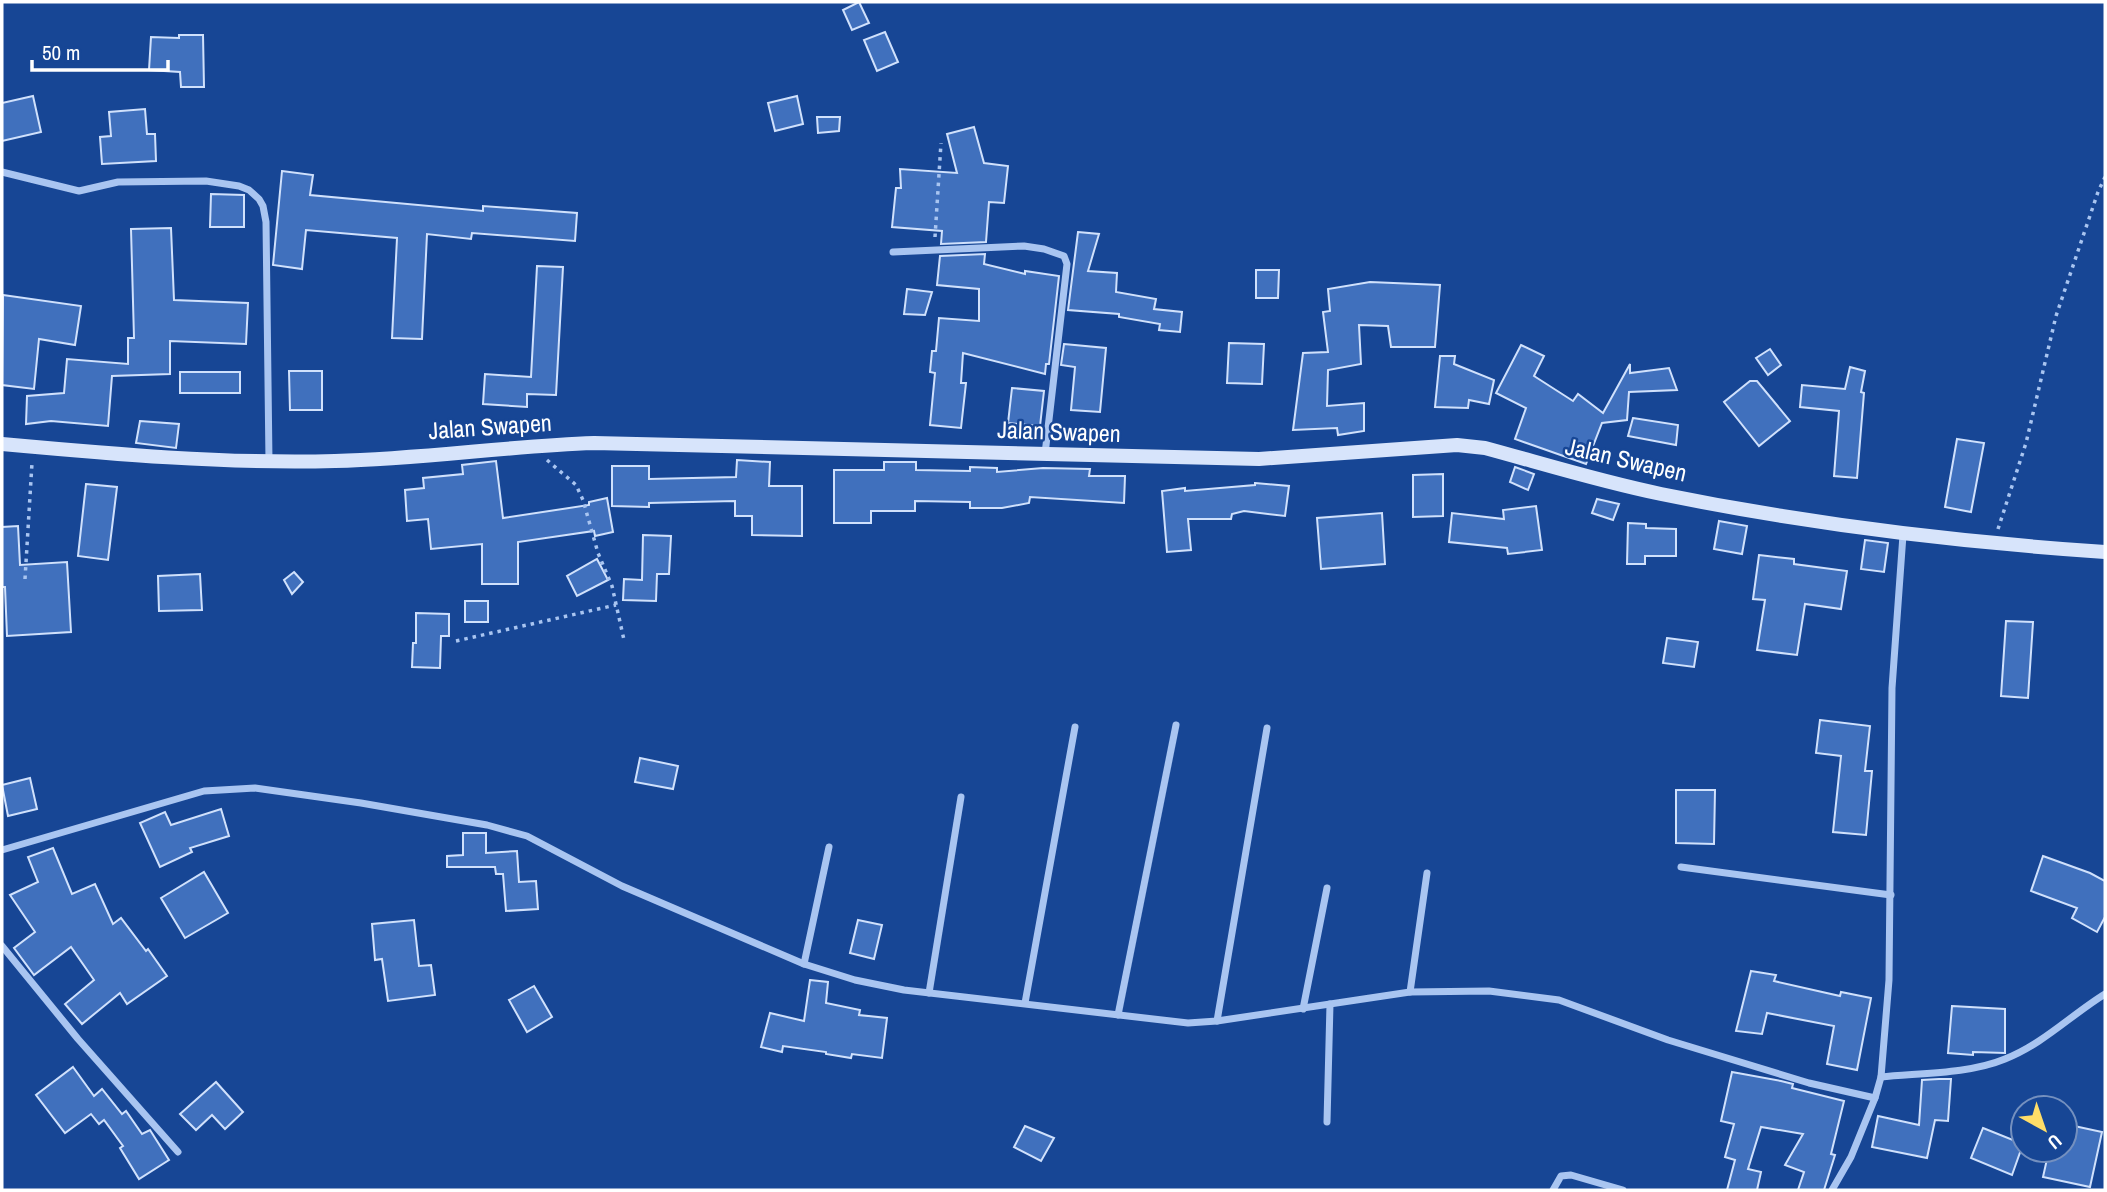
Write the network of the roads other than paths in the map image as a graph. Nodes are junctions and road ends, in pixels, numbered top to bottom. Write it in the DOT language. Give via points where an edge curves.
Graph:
graph roads {
  1 [pos="2,172"];
  2 [pos="893,252"];
  3 [pos="2,444"];
  4 [pos="1045,454"];
  5 [pos="269,461"];
  6 [pos="1903,535"];
  7 [pos="2105,552"];
  8 [pos="1176,725"];
  9 [pos="1075,727"];
  10 [pos="1268,728"];
  11 [pos="961,797"];
  12 [pos="829,847"];
  13 [pos="2,850"];
  14 [pos="1681,867"];
  15 [pos="1427,873"];
  16 [pos="1327,888"];
  17 [pos="1891,895"];
  18 [pos="2,946"];
  19 [pos="804,964"];
  20 [pos="1410,992"];
  21 [pos="929,993"];
  22 [pos="2105,994"];
  23 [pos="1025,1003"];
  24 [pos="1330,1004"];
  25 [pos="1303,1009"];
  26 [pos="1118,1015"];
  27 [pos="1217,1021"];
  28 [pos="1881,1077"];
  29 [pos="1875,1098"];
  30 [pos="1327,1122"];
  31 [pos="178,1152"];
  32 [pos="1553,1190"];
  33 [pos="1623,1190"];
  34 [pos="1832,1190"];
  1 -- 5 [label="street" via="79,191 118,182 206,181 239,186 255,194 266,222"];
  2 -- 4 [label="street" via="1024,246 1064,256 1067,264"];
  3 -- 5 [label="main road, Jalan Swapen"];
  4 -- 5 [label="main road, Jalan Swapen" via="594,443 337,461"];
  4 -- 6 [label="main road, Jalan Swapen" via="1259,460 1457,445 1485,448 1662,494"];
  6 -- 7 [label="main road, Jalan Swapen"];
  6 -- 17 [label="street" via="1892,688"];
  8 -- 26 [label="street"];
  9 -- 23 [label="street"];
  10 -- 27 [label="street"];
  11 -- 21 [label="street"];
  12 -- 19 [label="street"];
  13 -- 19 [label="street" via="204,791 256,788 348,801 527,836 622,886"];
  14 -- 17 [label="street"];
  15 -- 20 [label="street"];
  16 -- 25 [label="street"];
  17 -- 28 [label="street"];
  18 -- 31 [label="street"];
  19 -- 21 [label="street" via="855,980"];
  20 -- 24 [label="street"];
  20 -- 29 [label="street" via="1489,991 1559,1000 1668,1040"];
  21 -- 23 [label="street"];
  22 -- 28 [label="street" via="2065,1025 2006,1059"];
  23 -- 26 [label="street"];
  24 -- 25 [label="street"];
  24 -- 30 [label="street"];
  25 -- 27 [label="street"];
  26 -- 27 [label="street" via="1188,1023"];
  28 -- 29 [label="street"];
  29 -- 34 [label="street"];
  32 -- 33 [label="street" via="1561,1176 1571,1175"];
}
